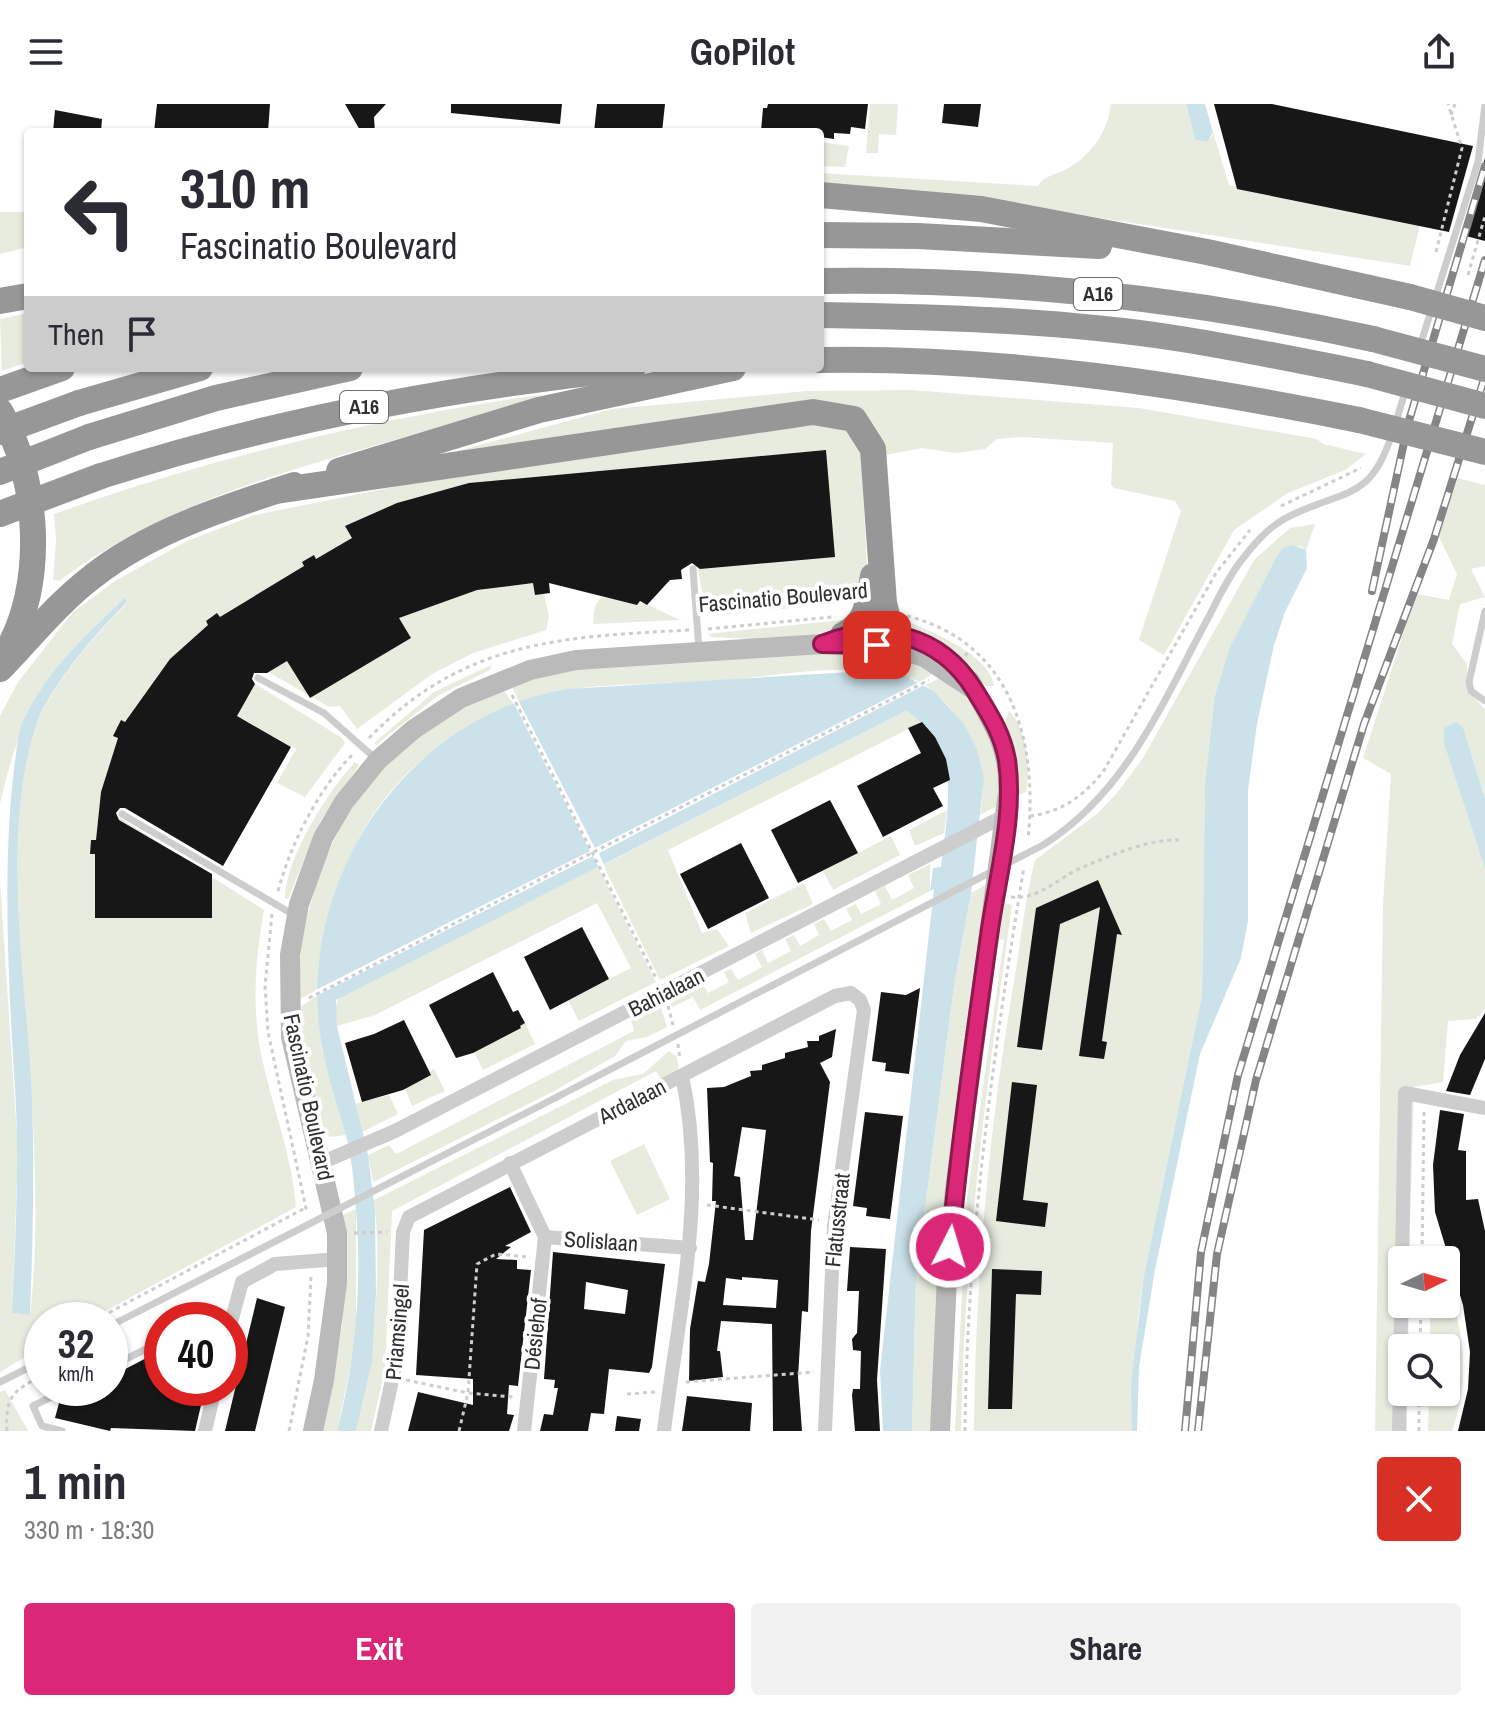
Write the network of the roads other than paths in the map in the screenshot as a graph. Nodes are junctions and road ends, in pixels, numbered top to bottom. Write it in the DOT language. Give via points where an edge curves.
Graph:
graph roads {
  1 [pos="1485,105"];
  2 [pos="824,195"];
  3 [pos="824,235"];
  4 [pos="1207,252"];
  5 [pos="824,281"];
  6 [pos="24,297"];
  7 [pos="0,301"];
  8 [pos="824,315"];
  9 [pos="1485,318"];
  10 [pos="824,360"];
  11 [pos="1416,360"];
  12 [pos="1485,369"];
  13 [pos="51,372"];
  14 [pos="186,372"];
  15 [pos="332,372"];
  16 [pos="604,372"];
  17 [pos="715,372"];
  18 [pos="1411,374"];
  19 [pos="0,390"];
  20 [pos="1485,406"];
  21 [pos="0,411"];
  22 [pos="0,432"];
  23 [pos="1485,452"];
  24 [pos="0,472"];
  25 [pos="276,491"];
  26 [pos="0,514"];
  27 [pos="693,569"];
  28 [pos="1485,611"];
  29 [pos="884,626"];
  30 [pos="832,639"];
  31 [pos="699,652"];
  32 [pos="0,661"];
  33 [pos="0,669"];
  34 [pos="258,678"];
  35 [pos="1485,701"];
  36 [pos="378,760"];
  37 [pos="122,814"];
  38 [pos="1006,815"];
  39 [pos="1000,866"];
  40 [pos="296,916"];
  41 [pos="864,1010"];
  42 [pos="682,1076"];
  43 [pos="1485,1108"];
  44 [pos="323,1162"];
  45 [pos="510,1163"];
  46 [pos="397,1232"];
  47 [pos="545,1237"];
  48 [pos="690,1248"];
  49 [pos="324,1258"];
  50 [pos="236,1302"];
  51 [pos="128,1317"];
  52 [pos="24,1370"];
  53 [pos="0,1382"];
  54 [pos="33,1406"];
  55 [pos="211,1406"];
  56 [pos="62,1431"];
  57 [pos="205,1431"];
  58 [pos="313,1431"];
  59 [pos="381,1431"];
  60 [pos="524,1431"];
  61 [pos="664,1431"];
  62 [pos="825,1431"];
  63 [pos="940,1431"];
  64 [pos="1399,1431"];
  1 -- 11 [label="lane" via="1478,162"];
  2 -- 4 [label="highway, A16" via="981,209"];
  3 -- 4 [label="highway, A16"];
  4 -- 9 [label="highway, A16, bridge"];
  5 -- 12 [label="highway, A16, bridge" via="938,282 1177,301 1373,339"];
  6 -- 7 [label="highway"];
  8 -- 20 [label="highway, A16, bridge" via="929,316 1173,338 1367,374"];
  10 -- 23 [label="highway, bridge" via="953,363 1099,375 1214,391"];
  13 -- 19 [label="highway"];
  14 -- 22 [label="highway, bridge"];
  15 -- 24 [label="highway, A16, bridge" via="216,398 89,437"];
  16 -- 26 [label="highway, A16, bridge" via="390,401 229,437"];
  17 -- 25 [label="highway, A16" via="539,410"];
  18 -- 39 [label="lane" via="1383,462 1348,495 1294,514 1266,531 1240,561 1119,776 1072,825"];
  21 -- 32 [label="highway" via="23,468 32,536 24,604"];
  25 -- 29 [label="highway" via="830,412 854,419 873,449"];
  25 -- 33 [label="highway, A16" via="192,523 104,567"];
  27 -- 31 [label="lane"];
  28 -- 35 [label="lane" via="1469,682 1471,691"];
  29 -- 30 [label="street, Fascinatio Boulevard"];
  29 -- 30 [label="highway" via="858,626"];
  29 -- 38 [label="street, Fascinatio Boulevard" via="919,640 962,668 1004,746"];
  30 -- 31 [label="street, Fascinatio Boulevard"];
  31 -- 36 [label="street, Fascinatio Boulevard" via="576,660 530,670 445,707"];
  34 -- 36 [label="lane" via="324,713"];
  36 -- 40 [label="street, Fascinatio Boulevard" via="323,838"];
  37 -- 40 [label="lane"];
  38 -- 39 [label="street, Fascinatio Boulevard"];
  38 -- 44 [label="street, Bahialaan" via="370,1143"];
  39 -- 51 [label="lane, bridge"];
  39 -- 63 [label="street, Fascinatio Boulevard" via="955,1189"];
  40 -- 44 [label="street, Fascinatio Boulevard" via="289,969 290,1026"];
  41 -- 42 [label="street, Ardalaan" via="856,995 835,996"];
  41 -- 62 [label="street, Flatusstraat" via="835,1223"];
  42 -- 45 [label="street, Ardalaan"];
  42 -- 48 [label="street" via="689,1123"];
  43 -- 64 [label="street" via="1405,1093"];
  44 -- 49 [label="street, Fascinatio Boulevard" via="334,1210"];
  45 -- 46 [label="street, Ardalaan" via="409,1217"];
  45 -- 47 [label="street, Solislaan"];
  46 -- 59 [label="street, Priamsingel" via="394,1378"];
  47 -- 48 [label="street, Solislaan"];
  47 -- 60 [label="street, Désiehof"];
  48 -- 61 [label="street"];
  49 -- 50 [label="street" via="275,1264 242,1282"];
  49 -- 58 [label="street, Fascinatio Boulevard" via="332,1308"];
  52 -- 53 [label="lane"];
  54 -- 56 [label="lane" via="42,1426"];
  55 -- 57 [label="street"];
}
